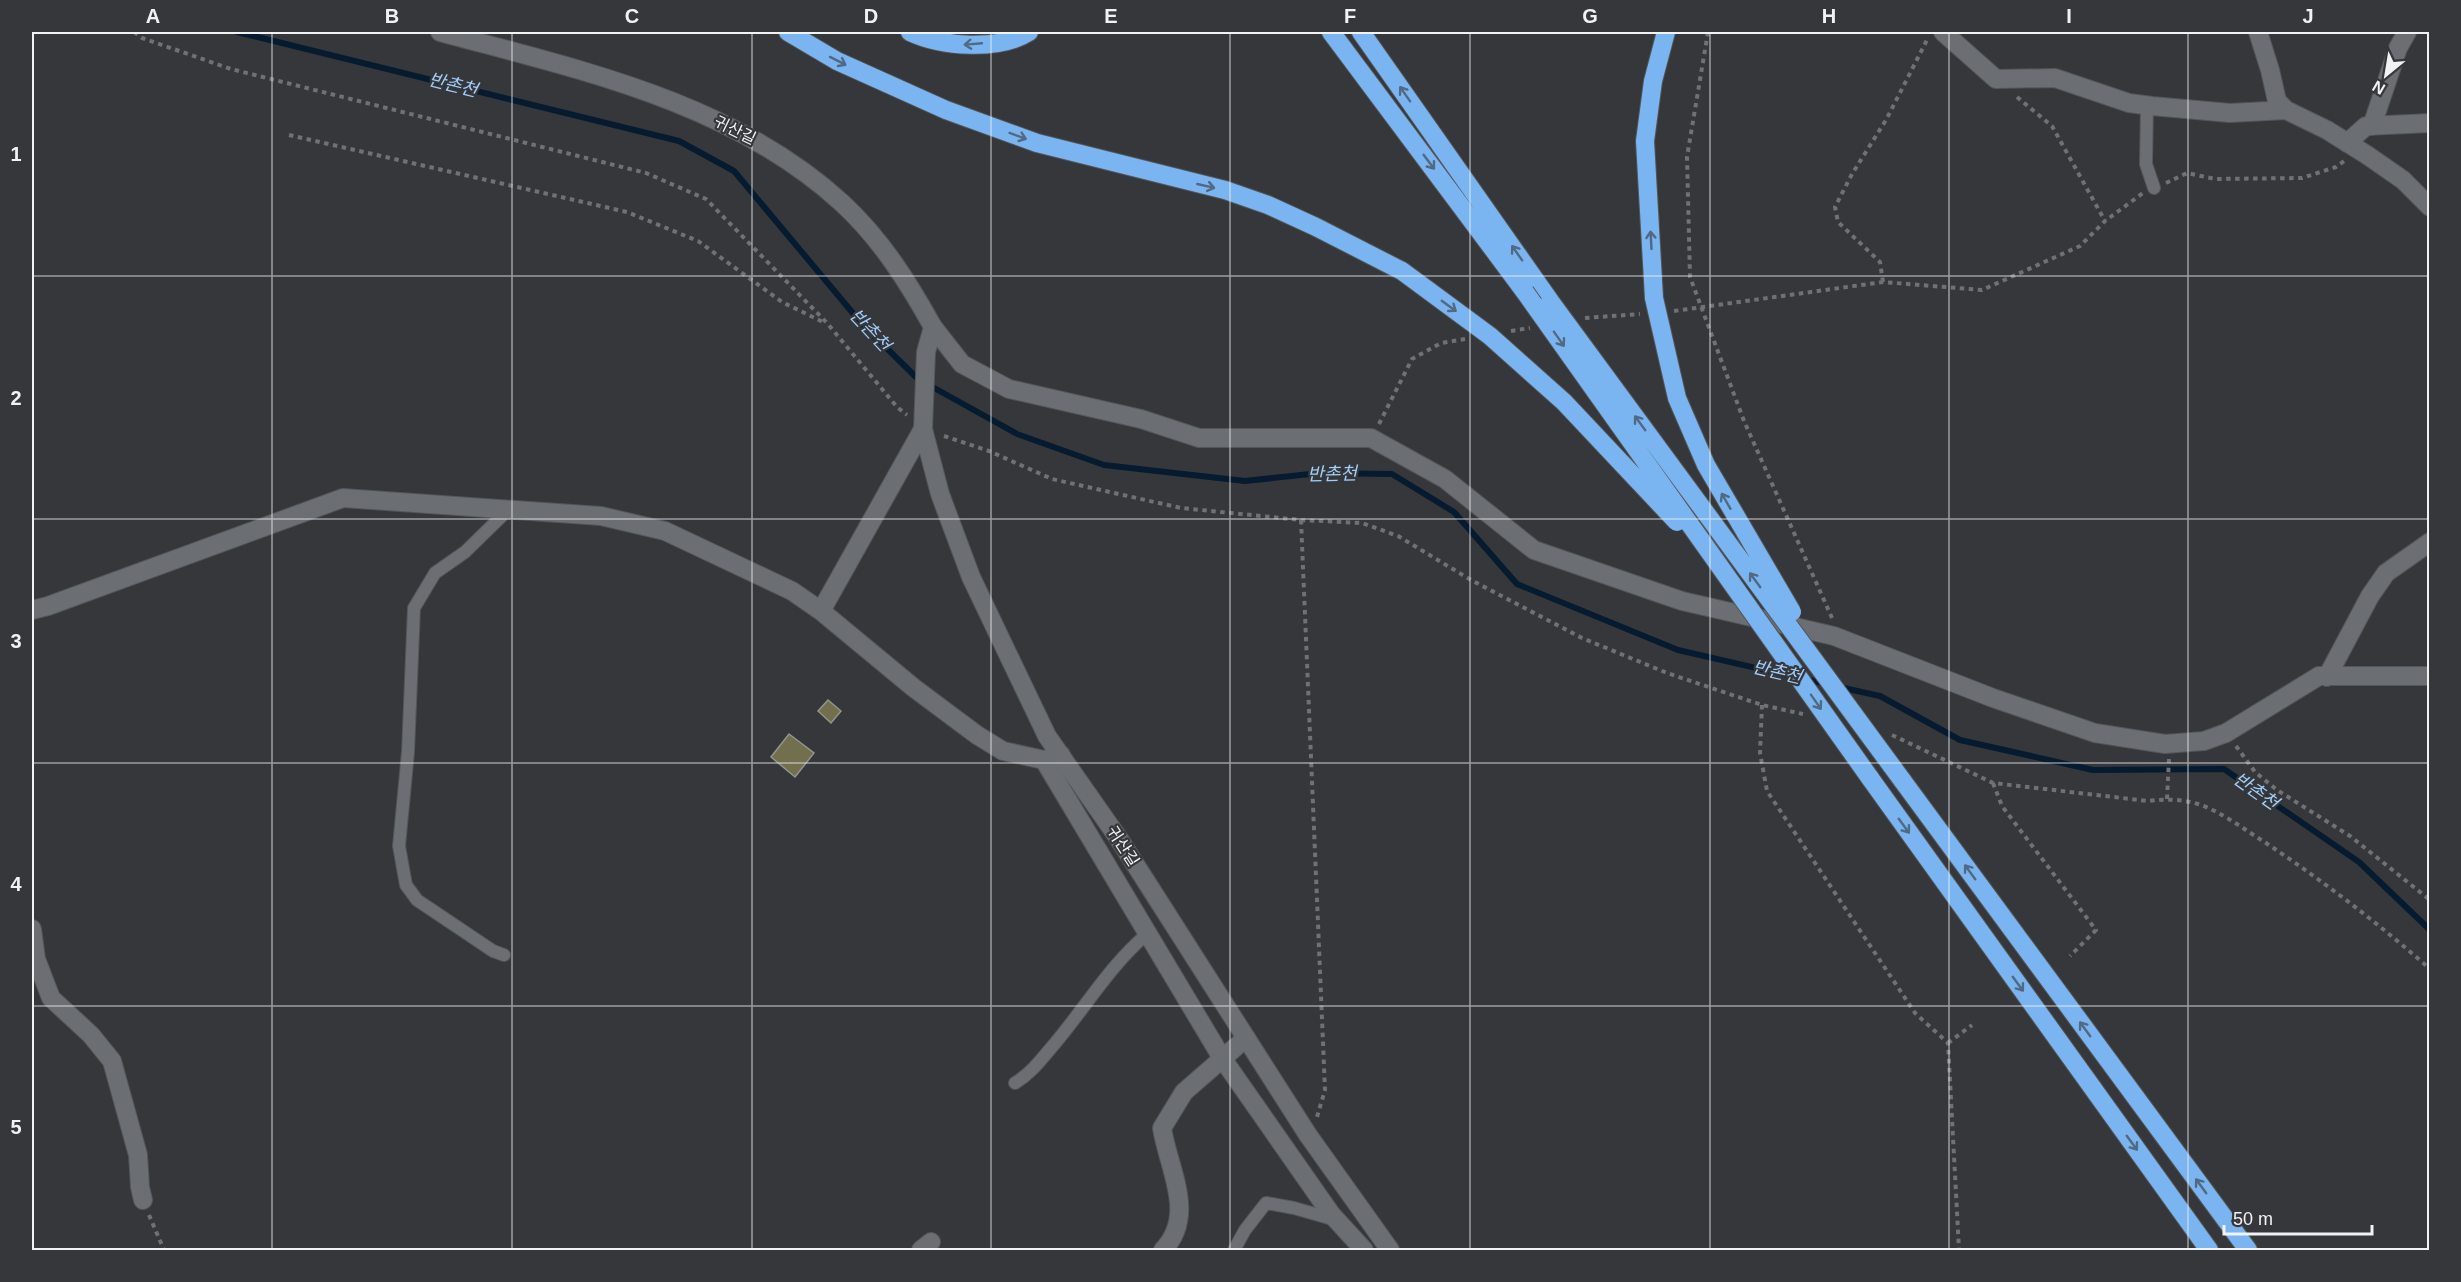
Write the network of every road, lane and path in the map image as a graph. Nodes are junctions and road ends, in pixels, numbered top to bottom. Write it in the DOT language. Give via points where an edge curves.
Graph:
graph roads {
  1 [pos="134,32"];
  2 [pos="440,32"];
  3 [pos="788,32"];
  4 [pos="910,32"];
  5 [pos="1029,32"];
  6 [pos="1331,32"];
  7 [pos="1361,32"];
  8 [pos="1666,32"];
  9 [pos="1708,32"];
  10 [pos="1932,32"];
  11 [pos="1943,32"];
  12 [pos="2258,32"];
  13 [pos="2407,32"];
  14 [pos="1996,80"];
  15 [pos="2147,105"];
  16 [pos="2286,110"];
  17 [pos="2430,123"];
  18 [pos="2372,126"];
  19 [pos="289,135"];
  20 [pos="2353,147"];
  21 [pos="2154,188"];
  22 [pos="2430,207"];
  23 [pos="2105,221"];
  24 [pos="1883,282"];
  25 [pos="1701,309"];
  26 [pos="1666,312"];
  27 [pos="1643,314"];
  28 [pos="1575,320"];
  29 [pos="827,323"];
  30 [pos="1542,326"];
  31 [pos="933,327"];
  32 [pos="1508,332"];
  33 [pos="1475,337"];
  34 [pos="923,429"];
  35 [pos="1371,438"];
  36 [pos="508,510"];
  37 [pos="1301,520"];
  38 [pos="2430,542"];
  39 [pos="1721,568"];
  40 [pos="32,610"];
  41 [pos="821,610"];
  42 [pos="1841,639"];
  43 [pos="2430,676"];
  44 [pos="2327,677"];
  45 [pos="1762,705"];
  46 [pos="1854,714"];
  47 [pos="1807,715"];
  48 [pos="1886,733"];
  49 [pos="2226,733"];
  50 [pos="1052,758"];
  51 [pos="2169,758"];
  52 [pos="1993,783"];
  53 [pos="2167,799"];
  54 [pos="2430,900"];
  55 [pos="32,929"];
  56 [pos="1147,934"];
  57 [pos="504,955"];
  58 [pos="2070,956"];
  59 [pos="2430,969"];
  60 [pos="1972,1025"];
  61 [pos="1246,1038"];
  62 [pos="1948,1043"];
  63 [pos="1222,1058"];
  64 [pos="1015,1083"];
  65 [pos="1308,1135"];
  66 [pos="143,1200"];
  67 [pos="1337,1220"];
  68 [pos="164,1251"];
  69 [pos="1163,1251"];
  70 [pos="1234,1251"];
  71 [pos="1364,1251"];
  72 [pos="1390,1251"];
  73 [pos="1959,1251"];
  74 [pos="2209,1251"];
  75 [pos="2248,1251"];
  1 -- 29 [label="path" via="231,69 646,173 706,199"];
  2 -- 31 [label="street, 귀산길" via="640,90 717,120 763,144 802,170 857,219 903,274"];
  3 -- 39 [label="highway, one-way, bridge" via="837,61 946,110 1037,143 1225,190 1268,205 1402,271 1490,336 1564,402"];
  5 -- 4 [label="highway, one-way" via="1015,40 962,45"];
  6 -- 39 [label="highway, one-way, bridge" via="1525,292"];
  46 -- 7 [label="highway, one-way, bridge" via="1551,301"];
  46 -- 8 [label="highway, one-way, bridge" via="1749,542 1706,465 1677,398 1654,298 1645,141 1653,81"];
  9 -- 25 [label="path" via="1687,157 1690,277"];
  10 -- 24 [label="path" via="1835,207 1838,222 1880,262"];
  11 -- 14 [label="street"];
  12 -- 16 [label="street" via="2277,101"];
  13 -- 18 [label="street"];
  14 -- 15 [label="street" via="2055,78 2129,103"];
  14 -- 23 [label="path" via="2052,126"];
  15 -- 16 [label="street" via="2230,112"];
  15 -- 21 [label="lane" via="2146,164"];
  16 -- 20 [label="street"];
  17 -- 18 [label="street"];
  18 -- 20 [label="street" via="2366,126"];
  19 -- 29 [label="path" via="627,212 698,241 782,302"];
  20 -- 21 [label="path" via="2336,167 2302,178 2215,179 2187,173"];
  20 -- 22 [label="street" via="2403,180"];
  21 -- 23 [label="path"];
  23 -- 24 [label="path" via="2080,246 1982,290"];
  24 -- 25 [label="path"];
  25 -- 26 [label="path"];
  25 -- 42 [label="path" via="1744,422"];
  27 -- 28 [label="path"];
  29 -- 34 [label="path" via="897,407"];
  30 -- 32 [label="path"];
  31 -- 34 [label="street, 귀산길" via="926,352"];
  31 -- 35 [label="street, 귀산길" via="962,364 1009,390 1141,419 1199,438"];
  33 -- 35 [label="path" via="1441,343 1412,359"];
  34 -- 37 [label="path" via="989,451 1052,479 1181,508"];
  34 -- 41 [label="street"];
  34 -- 50 [label="street, 귀산길" via="940,494 971,577 1047,736"];
  35 -- 42 [label="street" via="1445,479 1534,550 1682,601"];
  36 -- 40 [label="street" via="343,498"];
  36 -- 41 [label="street" via="601,516 665,531 792,591"];
  36 -- 57 [label="lane" via="465,552 435,573 414,608 408,752 399,846 406,885 417,900"];
  37 -- 45 [label="path" via="1362,523 1398,536 1582,639"];
  37 -- 65 [label="path" via="1325,1090"];
  38 -- 44 [label="street" via="2386,573"];
  39 -- 74 [label="highway, one-way, bridge"];
  41 -- 50 [label="street" via="977,735 1003,751"];
  42 -- 49 [label="street" via="2095,733 2165,744 2204,741"];
  43 -- 44 [label="street"];
  44 -- 49 [label="street" via="2319,676"];
  45 -- 47 [label="path"];
  45 -- 62 [label="path" via="1760,753 1767,790 1915,1013"];
  75 -- 46 [label="highway, one-way, bridge"];
  48 -- 52 [label="path"];
  49 -- 54 [label="path" via="2255,772 2350,836"];
  50 -- 56 [label="street"];
  50 -- 61 [label="street, 귀산길" via="1119,839"];
  51 -- 53 [label="path"];
  52 -- 53 [label="path" via="2148,801"];
  52 -- 58 [label="path" via="2002,806 2096,930"];
  53 -- 59 [label="path" via="2198,804 2236,824 2308,872"];
  55 -- 66 [label="street" via="36,959 51,998 112,1061 138,1155"];
  56 -- 63 [label="street"];
  56 -- 64 [label="lane" via="1126,952 1068,1028 1028,1074"];
  60 -- 62 [label="path"];
  61 -- 63 [label="street"];
  61 -- 65 [label="street, 귀산길"];
  62 -- 73 [label="path"];
  63 -- 67 [label="street"];
  63 -- 69 [label="street" via="1184,1092 1162,1128 1181,1218"];
  65 -- 72 [label="street, 귀산길"];
  66 -- 68 [label="path"];
  67 -- 70 [label="lane" via="1266,1203"];
  67 -- 71 [label="street"];
}
